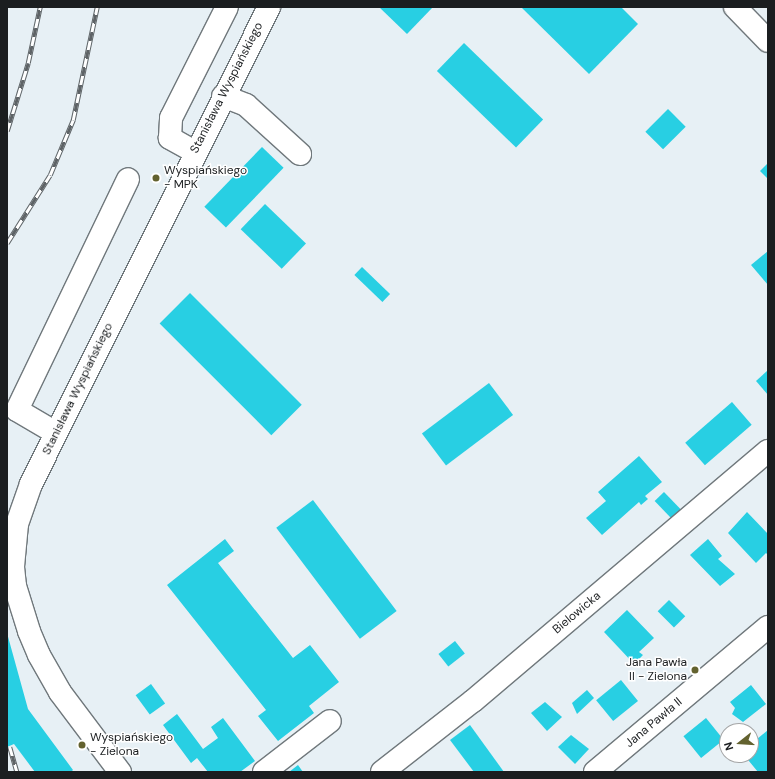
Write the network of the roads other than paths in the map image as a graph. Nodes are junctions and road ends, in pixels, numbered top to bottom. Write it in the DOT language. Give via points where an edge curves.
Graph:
graph roads {
  1 [pos="227,7"];
  2 [pos="269,7"];
  3 [pos="736,7"];
  4 [pos="768,41"];
  5 [pos="223,96"];
  6 [pos="195,152"];
  7 [pos="300,154"];
  8 [pos="128,179"];
  9 [pos="56,433"];
  10 [pos="768,451"];
  11 [pos="11,586"];
  12 [pos="768,627"];
  13 [pos="330,721"];
  14 [pos="110,768"];
  15 [pos="264,772"];
  16 [pos="382,772"];
  17 [pos="595,772"];
  1 -- 6 [label="street" via="170,124 170,138"];
  2 -- 5 [label="street, Stanisława Wyspiańskiego"];
  3 -- 4 [label="street"];
  5 -- 6 [label="street, Stanisława Wyspiańskiego"];
  5 -- 7 [label="street" via="246,105"];
  6 -- 9 [label="street, Stanisława Wyspiańskiego"];
  8 -- 9 [label="street" via="17,410"];
  9 -- 11 [label="street, Stanisława Wyspiańskiego" via="28,490 17,524"];
  10 -- 16 [label="street, Bielowicka" via="472,701"];
  11 -- 14 [label="street, Stanisława Wyspiańskiego" via="39,655"];
  12 -- 17 [label="street, Jana Pawła II"];
  13 -- 15 [label="street"];
}
